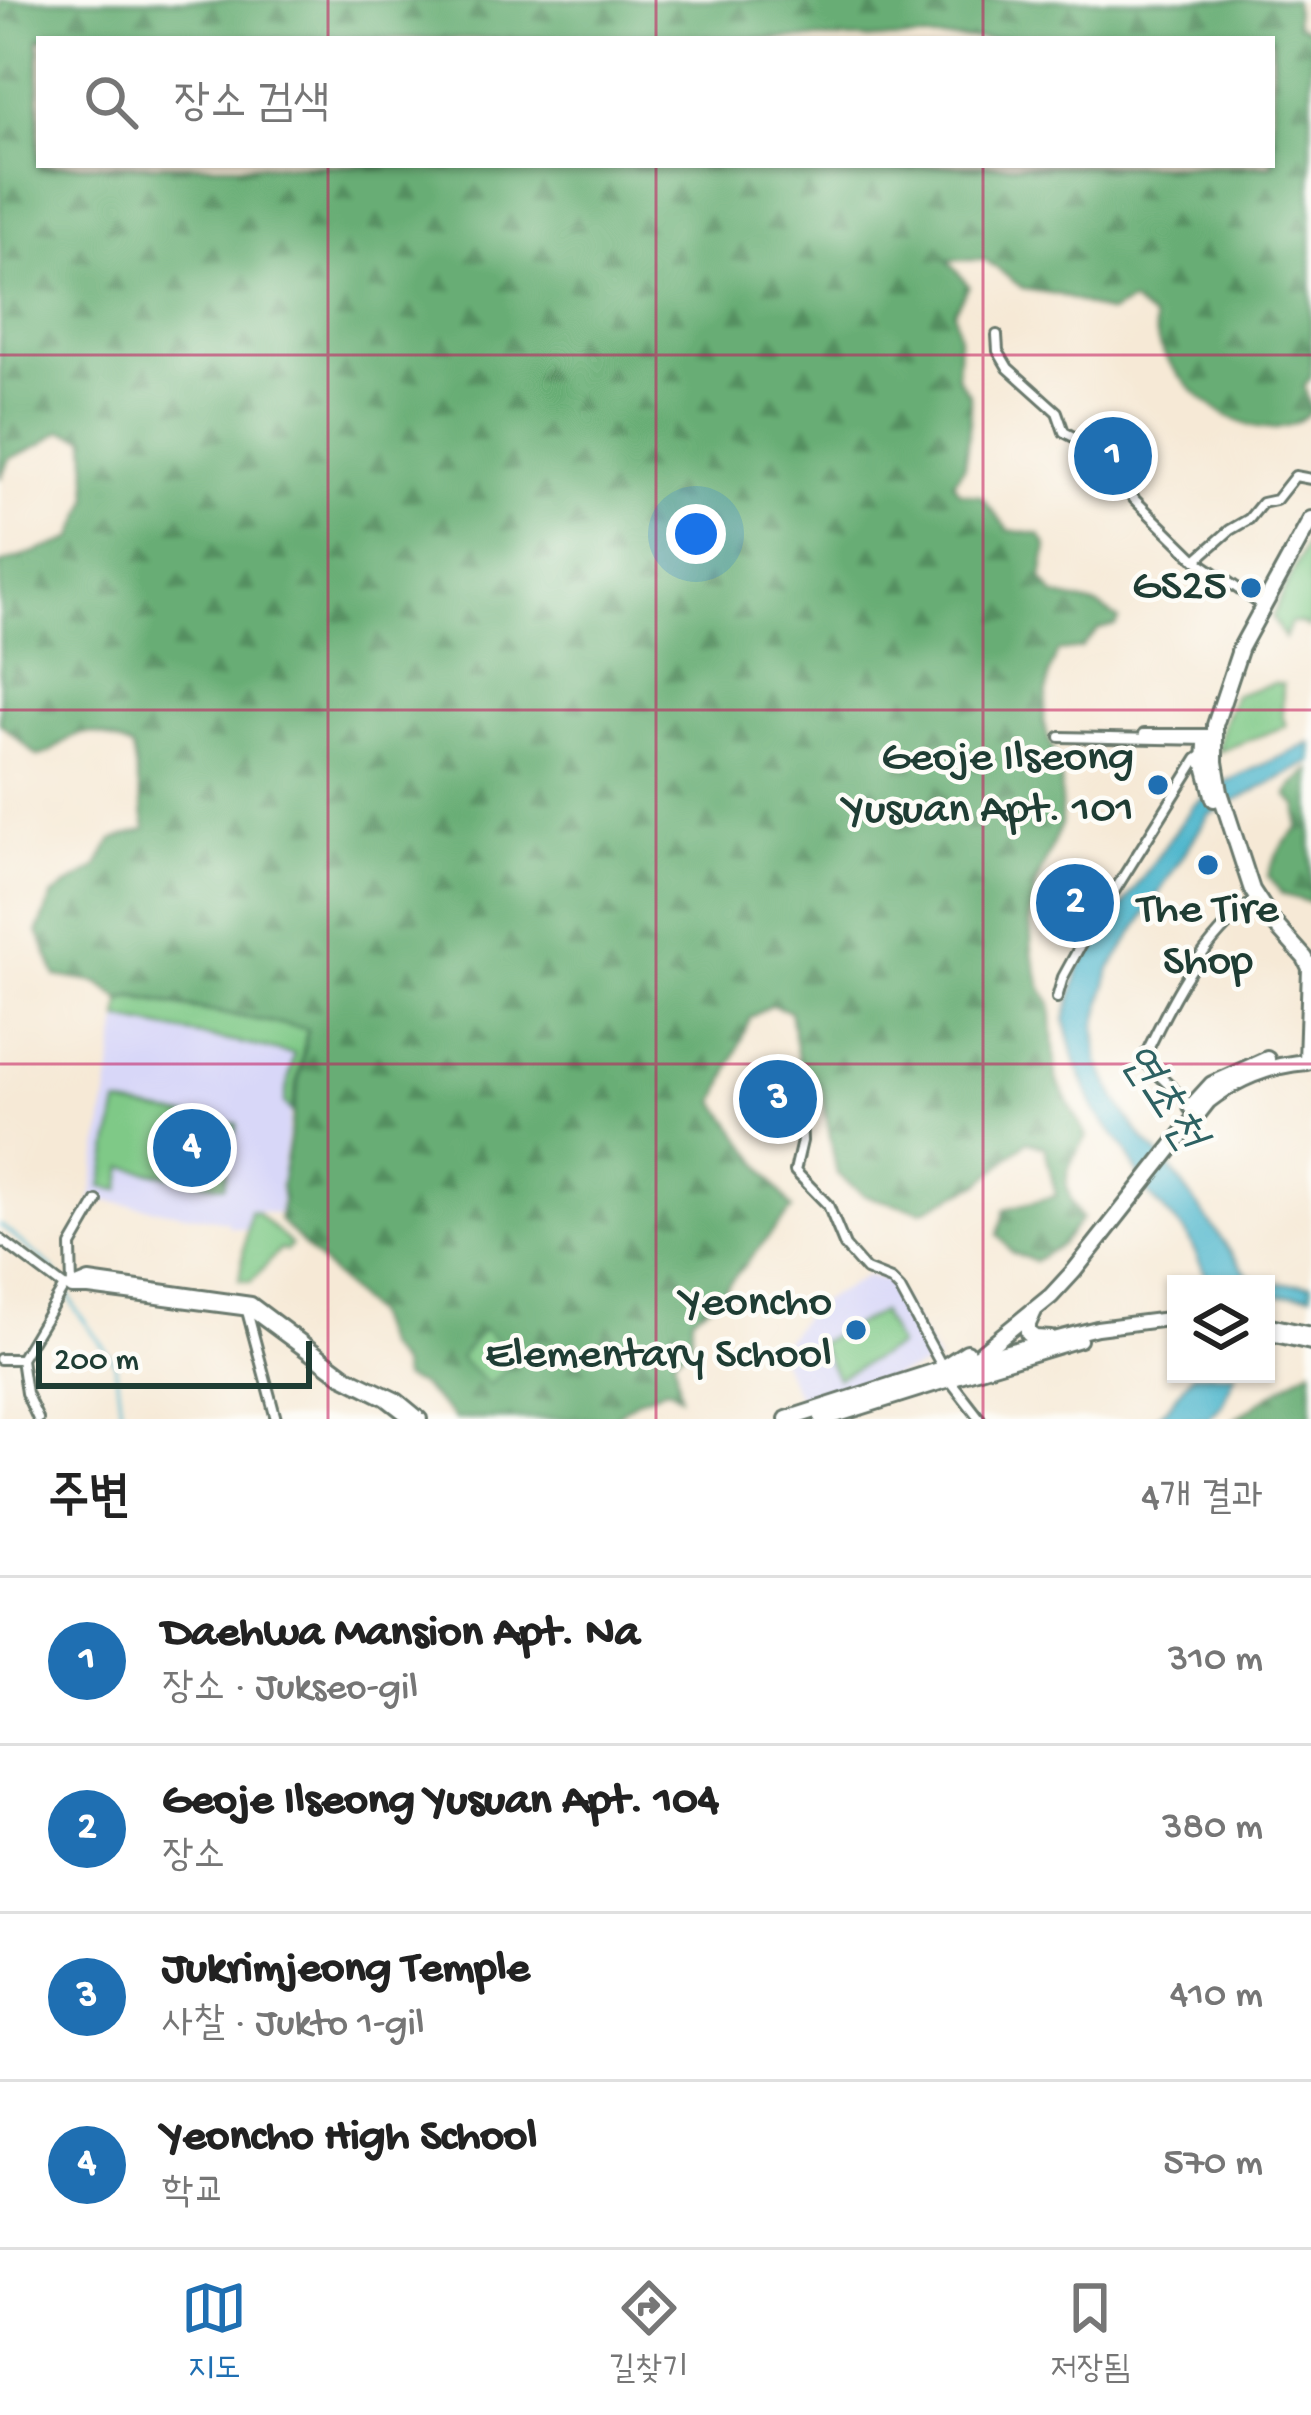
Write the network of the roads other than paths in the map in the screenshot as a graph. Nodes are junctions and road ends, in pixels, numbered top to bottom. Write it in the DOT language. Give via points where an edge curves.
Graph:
graph roads {
  1 [pos="997,335"];
  2 [pos="1311,478"];
  3 [pos="1311,519"];
  4 [pos="1196,560"];
  5 [pos="1263,606"];
  6 [pos="1060,735"];
  7 [pos="1210,747"];
  8 [pos="1254,900"];
  9 [pos="1058,998"];
  10 [pos="1306,1057"];
  11 [pos="1194,1110"];
  12 [pos="801,1114"];
  13 [pos="1131,1192"];
  14 [pos="98,1201"];
  15 [pos="0,1239"];
  16 [pos="68,1288"];
  17 [pos="244,1305"];
  18 [pos="1038,1306"];
  19 [pos="1167,1323"];
  20 [pos="1167,1324"];
  21 [pos="1275,1331"];
  22 [pos="1311,1338"];
  23 [pos="1052,1339"];
  24 [pos="0,1359"];
  25 [pos="21,1360"];
  26 [pos="968,1361"];
  27 [pos="946,1374"];
  28 [pos="38,1419"];
  29 [pos="276,1419"];
  30 [pos="416,1419"];
  31 [pos="788,1419"];
  32 [pos="822,1419"];
  33 [pos="980,1419"];
  1 -- 4 [label="street" via="1008,368 1057,412 1064,432 1093,447"];
  2 -- 4 [label="street" via="1295,476 1276,500 1262,502"];
  3 -- 5 [label="main road"];
  4 -- 5 [label="street"];
  5 -- 7 [label="main road" via="1218,691"];
  6 -- 7 [label="street"];
  7 -- 8 [label="main road"];
  7 -- 9 [label="street" via="1080,946"];
  8 -- 10 [label="main road" via="1310,968"];
  8 -- 11 [label="street" via="1174,992 1143,1060"];
  10 -- 11 [label="main road" via="1264,1060 1220,1078"];
  11 -- 13 [label="main road"];
  12 -- 27 [label="street" via="795,1171 828,1205 845,1246 866,1270 900,1289"];
  13 -- 18 [label="main road"];
  13 -- 27 [label="main road" via="1042,1292"];
  14 -- 16 [label="street" via="71,1246"];
  15 -- 16 [label="street"];
  16 -- 17 [label="main road"];
  16 -- 25 [label="street"];
  17 -- 29 [label="street"];
  17 -- 30 [label="main road"];
  18 -- 23 [label="main road" via="1028,1333"];
  18 -- 26 [label="main road"];
  19 -- 23 [label="main road"];
  20 -- 27 [label="main road"];
  21 -- 22 [label="main road"];
  23 -- 26 [label="main road"];
  24 -- 25 [label="street"];
  25 -- 28 [label="street"];
  26 -- 27 [label="main road"];
  27 -- 31 [label="main road"];
  27 -- 32 [label="main road"];
  27 -- 33 [label="street"];
}
